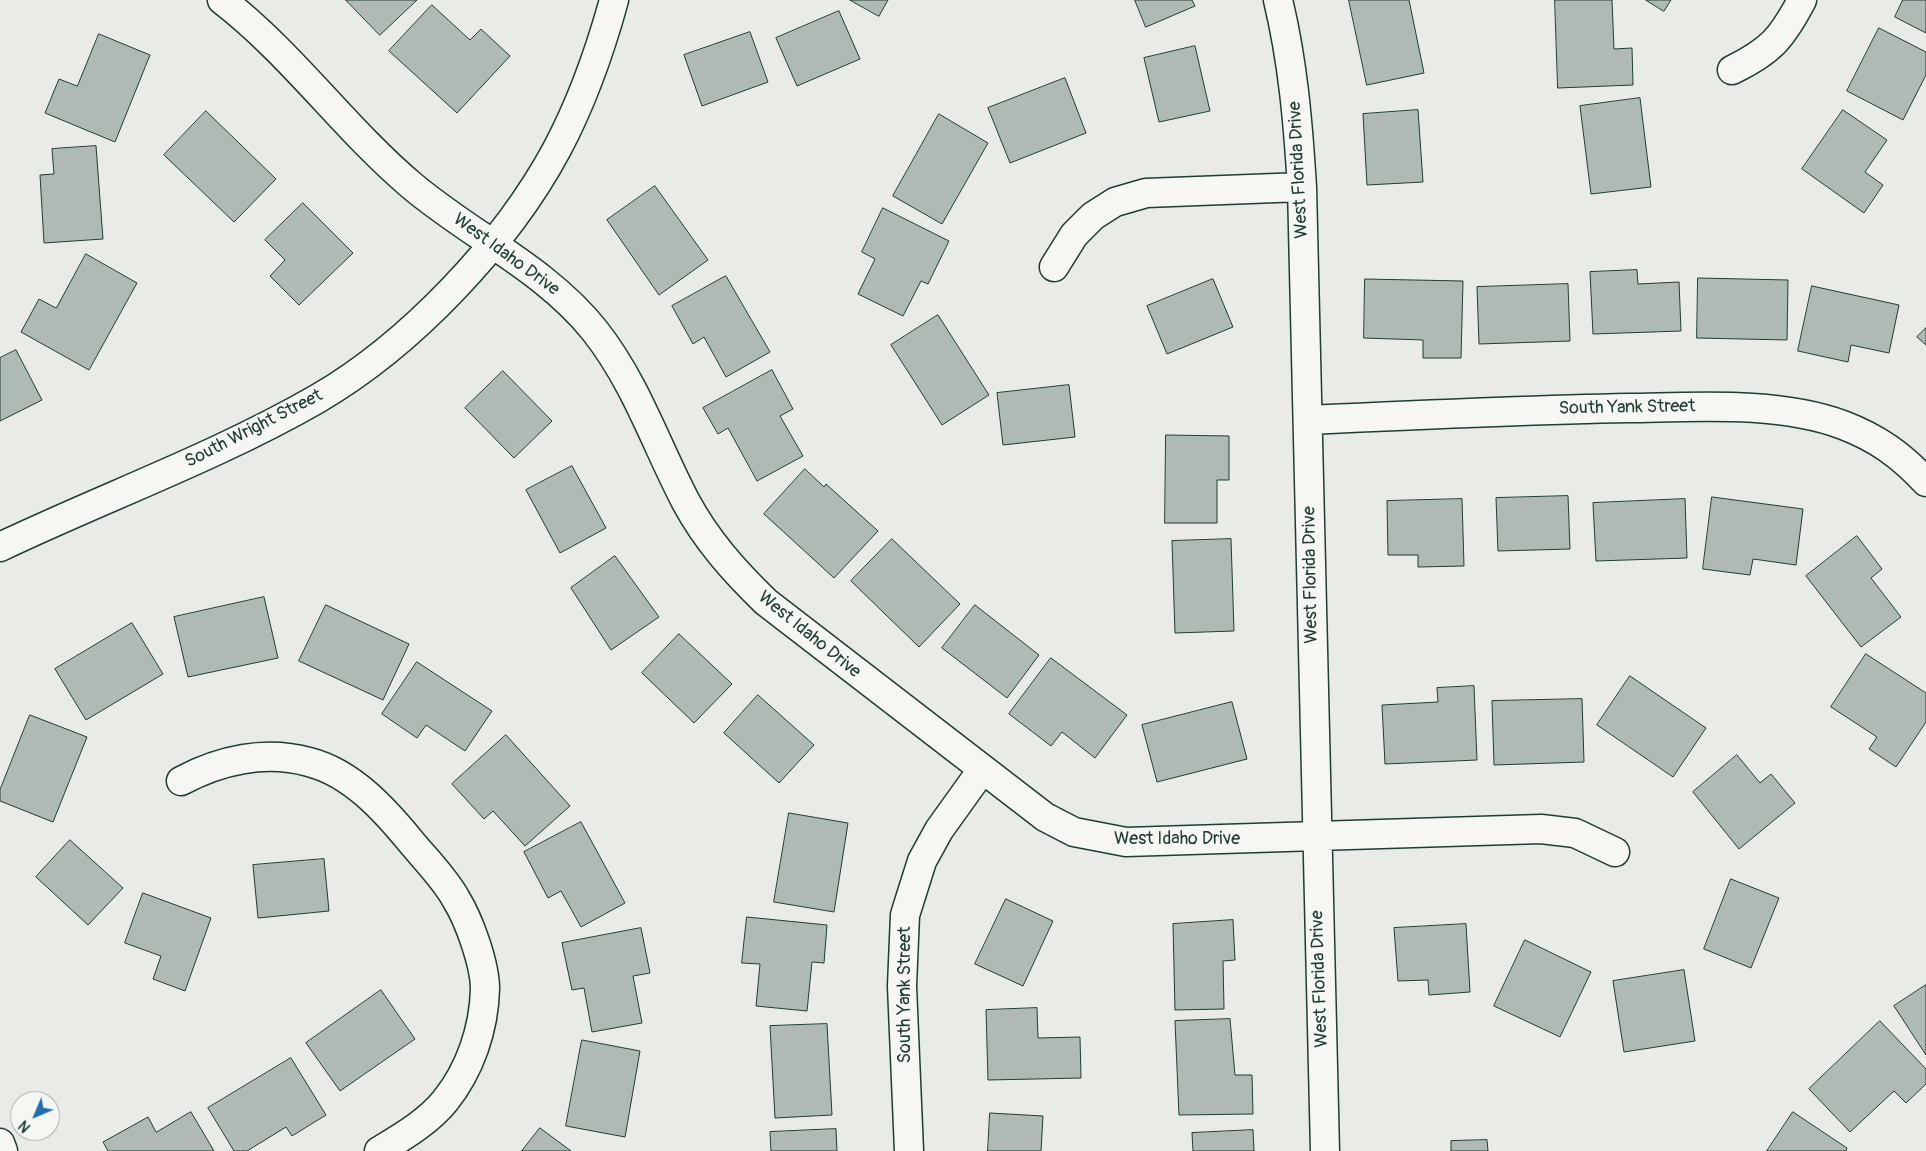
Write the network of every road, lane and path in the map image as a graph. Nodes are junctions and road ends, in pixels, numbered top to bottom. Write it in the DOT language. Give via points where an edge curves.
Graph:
graph roads {
  1 [pos="222,0"];
  2 [pos="614,0"];
  3 [pos="1278,0"];
  4 [pos="1802,0"];
  5 [pos="1732,70"];
  6 [pos="1302,187"];
  7 [pos="492,244"];
  8 [pos="1054,267"];
  9 [pos="1308,420"];
  10 [pos="1926,482"];
  11 [pos="0,547"];
  12 [pos="982,770"];
  13 [pos="182,781"];
  14 [pos="1316,836"];
  15 [pos="1615,852"];
  16 [pos="0,1143"];
  17 [pos="3,1151"];
  18 [pos="379,1151"];
  19 [pos="909,1151"];
  20 [pos="1325,1151"];
  1 -- 7 [label="street, West Idaho Drive" via="406,180"];
  2 -- 7 [label="street, South Wright Street" via="590,74 556,149"];
  3 -- 6 [label="street, West Florida Drive" via="1292,67"];
  4 -- 5 [label="street" via="1781,37 1765,52"];
  6 -- 8 [label="street" via="1146,194 1115,202 1093,216 1074,235"];
  6 -- 9 [label="street, West Florida Drive"];
  7 -- 11 [label="street, South Wright Street" via="422,320 320,397 239,441"];
  7 -- 12 [label="street, West Idaho Drive" via="529,267 595,330 628,380 687,504 710,541 735,572 766,602"];
  9 -- 10 [label="street, South Yank Street" via="1689,407 1780,412 1843,425 1874,439 1904,458"];
  9 -- 14 [label="street, West Florida Drive"];
  12 -- 14 [label="street, West Idaho Drive" via="1045,817 1074,832 1098,838 1126,842"];
  12 -- 19 [label="street, South Yank Street" via="939,830 922,861 905,915 902,986"];
  13 -- 18 [label="street" via="228,761 281,757 310,762 336,773 359,787 379,806 456,898 477,950 485,988 475,1048 445,1102 425,1120"];
  14 -- 15 [label="street, West Idaho Drive" via="1541,828 1575,833"];
  14 -- 20 [label="street, West Florida Drive"];
  16 -- 17 [label="street"];
}
